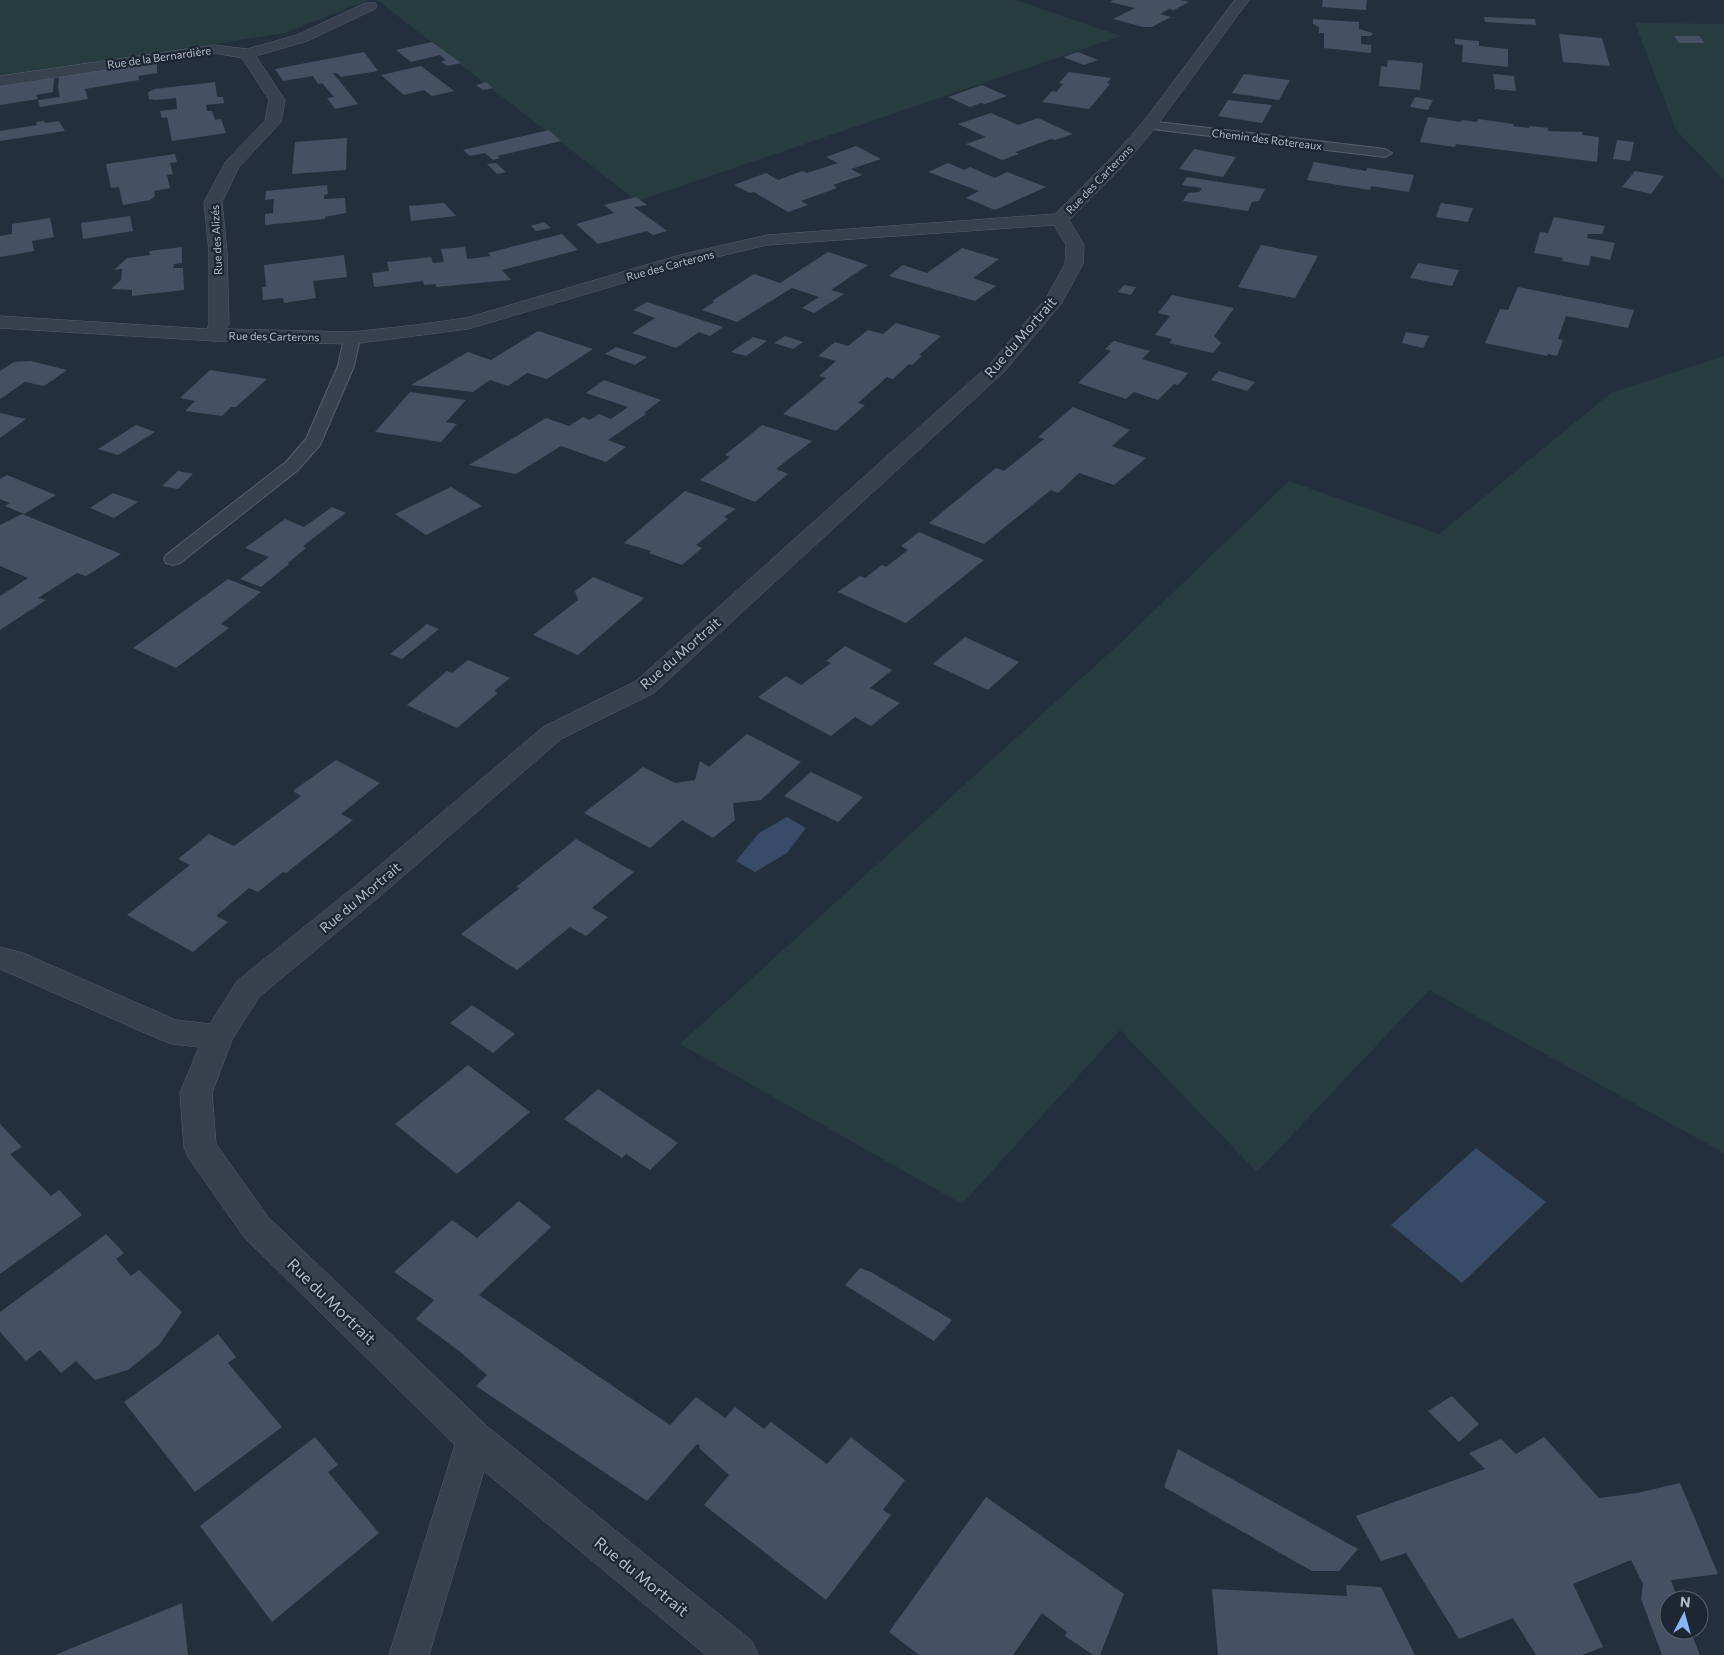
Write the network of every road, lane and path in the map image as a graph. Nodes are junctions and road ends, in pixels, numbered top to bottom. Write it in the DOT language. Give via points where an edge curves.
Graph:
graph roads {
  1 [pos="1242,0"];
  2 [pos="370,6"];
  3 [pos="246,54"];
  4 [pos="0,81"];
  5 [pos="1149,126"];
  6 [pos="1385,153"];
  7 [pos="1060,219"];
  8 [pos="0,322"];
  9 [pos="214,335"];
  10 [pos="352,338"];
  11 [pos="173,558"];
  12 [pos="0,958"];
  13 [pos="218,1037"];
  14 [pos="475,1440"];
  15 [pos="409,1655"];
  16 [pos="738,1655"];
  1 -- 5 [label="street, Rue des Carterons"];
  2 -- 3 [label="street, Rue de la Bernardière" via="302,38"];
  3 -- 4 [label="street, Rue de la Bernardière" via="214,49"];
  3 -- 9 [label="street, Rue des Alizés" via="277,100 273,122 232,165 213,202 218,252 219,324"];
  5 -- 6 [label="lane, Chemin des Rotereaux"];
  5 -- 7 [label="street, Rue des Carterons"];
  7 -- 10 [label="street, Rue des Carterons" via="767,240 686,259 468,322"];
  7 -- 13 [label="street, Rue du Mortrait" via="1075,245 1074,264 1054,300 995,369 645,687 552,733 370,890 248,989"];
  8 -- 9 [label="street, Rue des Carterons"];
  9 -- 10 [label="street, Rue des Carterons"];
  10 -- 11 [label="lane" via="346,366 314,441 292,466"];
  12 -- 13 [label="street" via="172,1032"];
  13 -- 14 [label="street, Rue du Mortrait" via="196,1093 200,1147 256,1227"];
  14 -- 15 [label="street"];
  14 -- 16 [label="street, Rue du Mortrait"];
}
